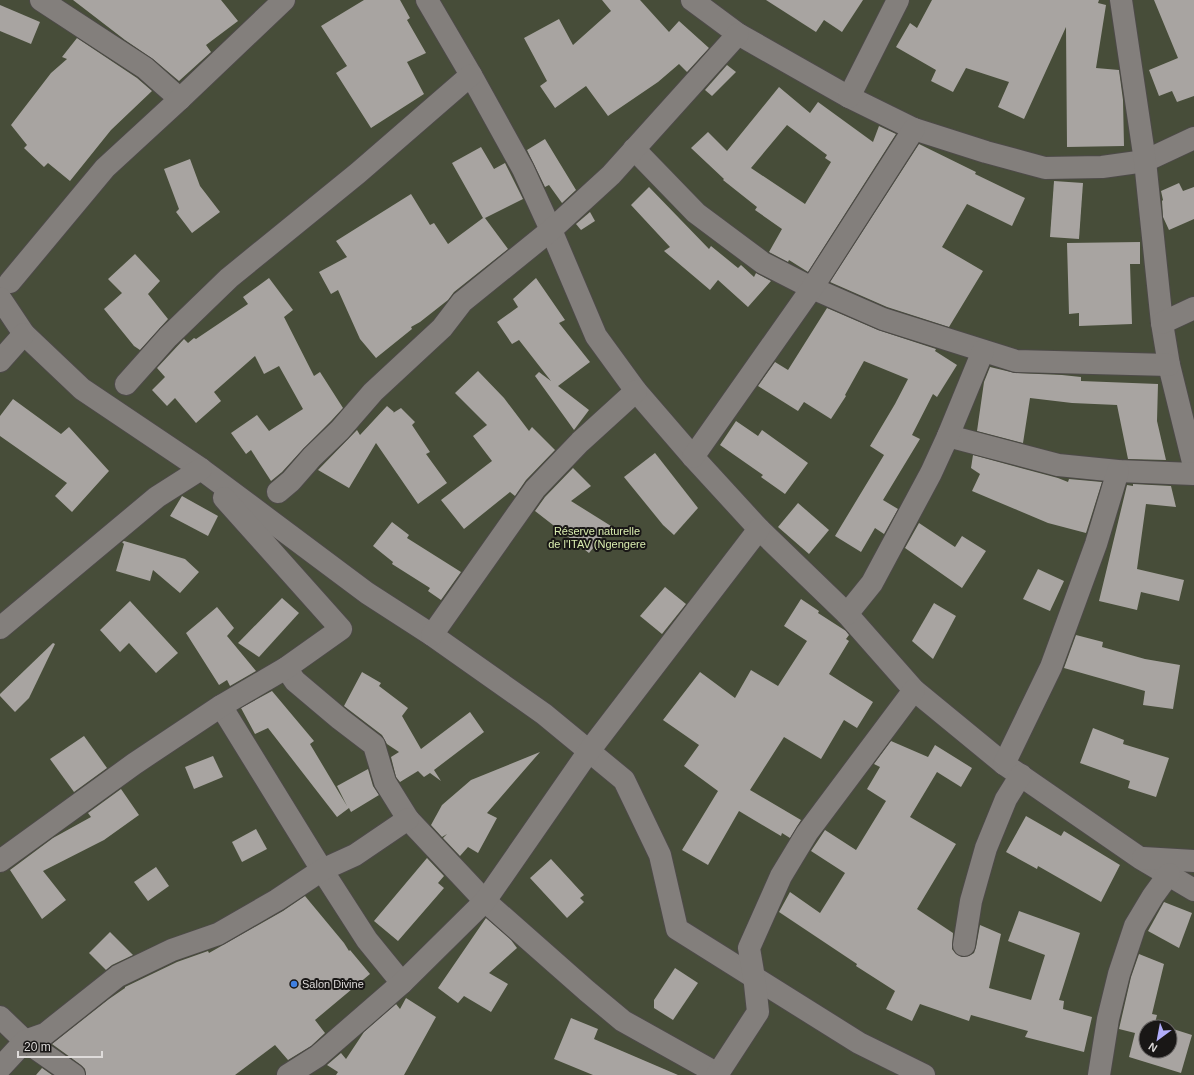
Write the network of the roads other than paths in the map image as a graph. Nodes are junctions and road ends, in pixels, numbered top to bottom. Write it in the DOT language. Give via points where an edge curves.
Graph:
graph roads {
  1 [pos="41,0"];
  2 [pos="284,0"];
  3 [pos="427,0"];
  4 [pos="692,0"];
  5 [pos="898,0"];
  6 [pos="1122,0"];
  7 [pos="738,34"];
  8 [pos="471,75"];
  9 [pos="850,97"];
  10 [pos="180,99"];
  11 [pos="914,129"];
  12 [pos="1194,138"];
  13 [pos="634,149"];
  14 [pos="1145,161"];
  15 [pos="551,230"];
  16 [pos="812,288"];
  17 [pos="5,290"];
  18 [pos="1194,308"];
  19 [pos="1162,323"];
  20 [pos="24,334"];
  21 [pos="983,352"];
  22 [pos="0,361"];
  23 [pos="1169,365"];
  24 [pos="126,384"];
  25 [pos="636,391"];
  26 [pos="948,436"];
  27 [pos="692,457"];
  28 [pos="1194,466"];
  29 [pos="201,469"];
  30 [pos="1118,470"];
  31 [pos="1194,474"];
  32 [pos="278,492"];
  33 [pos="760,529"];
  34 [pos="847,614"];
  35 [pos="0,628"];
  36 [pos="432,636"];
  37 [pos="286,668"];
  38 [pos="914,690"];
  39 [pos="221,706"];
  40 [pos="589,751"];
  41 [pos="1013,770"];
  42 [pos="408,819"];
  43 [pos="1140,858"];
  44 [pos="1194,861"];
  45 [pos="0,862"];
  46 [pos="322,870"];
  47 [pos="1168,874"];
  48 [pos="1194,890"];
  49 [pos="485,901"];
  50 [pos="964,945"];
  51 [pos="754,978"];
  52 [pos="402,983"];
  53 [pos="0,1016"];
  54 [pos="25,1042"];
  55 [pos="0,1068"];
  56 [pos="718,1074"];
  57 [pos="74,1075"];
  58 [pos="288,1075"];
  59 [pos="924,1075"];
  60 [pos="1099,1075"];
  1 -- 10 [label="street" via="145,68"];
  2 -- 10 [label="street"];
  3 -- 8 [label="street"];
  4 -- 7 [label="street"];
  5 -- 9 [label="street"];
  6 -- 14 [label="street"];
  7 -- 9 [label="street"];
  7 -- 13 [label="street"];
  8 -- 15 [label="street" via="523,169"];
  8 -- 24 [label="street" via="358,173 229,278 168,337"];
  9 -- 11 [label="street"];
  10 -- 17 [label="street" via="105,168"];
  11 -- 14 [label="street" via="1045,168 1102,167"];
  11 -- 16 [label="street"];
  12 -- 14 [label="street"];
  13 -- 15 [label="street" via="611,175"];
  13 -- 16 [label="street" via="696,213 763,263"];
  14 -- 19 [label="street"];
  15 -- 25 [label="street" via="596,336"];
  15 -- 32 [label="street" via="462,302 442,328 373,392 340,430"];
  16 -- 21 [label="street" via="883,319"];
  16 -- 27 [label="street"];
  17 -- 20 [label="street"];
  18 -- 19 [label="street"];
  19 -- 23 [label="street"];
  20 -- 22 [label="street"];
  20 -- 29 [label="street" via="82,389"];
  21 -- 23 [label="street" via="1016,361"];
  21 -- 26 [label="street"];
  23 -- 28 [label="street"];
  25 -- 27 [label="street"];
  25 -- 36 [label="street" via="580,442 535,489"];
  26 -- 30 [label="street" via="1058,465"];
  26 -- 34 [label="street" via="872,583"];
  27 -- 33 [label="street"];
  29 -- 35 [label="street" via="157,497"];
  29 -- 36 [label="street" via="367,593"];
  29 -- 37 [label="street" via="227,502 341,629"];
  30 -- 31 [label="street"];
  30 -- 41 [label="street" via="1096,544"];
  33 -- 34 [label="street"];
  33 -- 40 [label="street"];
  34 -- 38 [label="street"];
  36 -- 40 [label="street" via="544,714"];
  37 -- 39 [label="street"];
  37 -- 42 [label="street" via="295,681 374,745 385,782"];
  38 -- 41 [label="street"];
  38 -- 51 [label="street" via="807,833 781,876 749,948"];
  39 -- 45 [label="street" via="134,764"];
  39 -- 46 [label="street"];
  40 -- 49 [label="street"];
  40 -- 51 [label="street" via="624,780 660,855 677,929"];
  41 -- 43 [label="street"];
  41 -- 50 [label="street" via="1006,799 986,848 971,901"];
  42 -- 46 [label="street" via="355,855"];
  42 -- 49 [label="street"];
  43 -- 44 [label="street"];
  43 -- 47 [label="street"];
  46 -- 52 [label="street" via="367,940"];
  46 -- 54 [label="street" via="218,934 172,950 118,976 45,1034"];
  47 -- 48 [label="street"];
  47 -- 60 [label="street" via="1135,926 1108,1019"];
  49 -- 52 [label="street"];
  49 -- 56 [label="street" via="586,991 624,1021"];
  51 -- 56 [label="street" via="758,1012"];
  51 -- 59 [label="street" via="859,1042"];
  52 -- 58 [label="street" via="318,1056"];
  53 -- 54 [label="street"];
  54 -- 55 [label="street"];
  54 -- 57 [label="street"];
}
